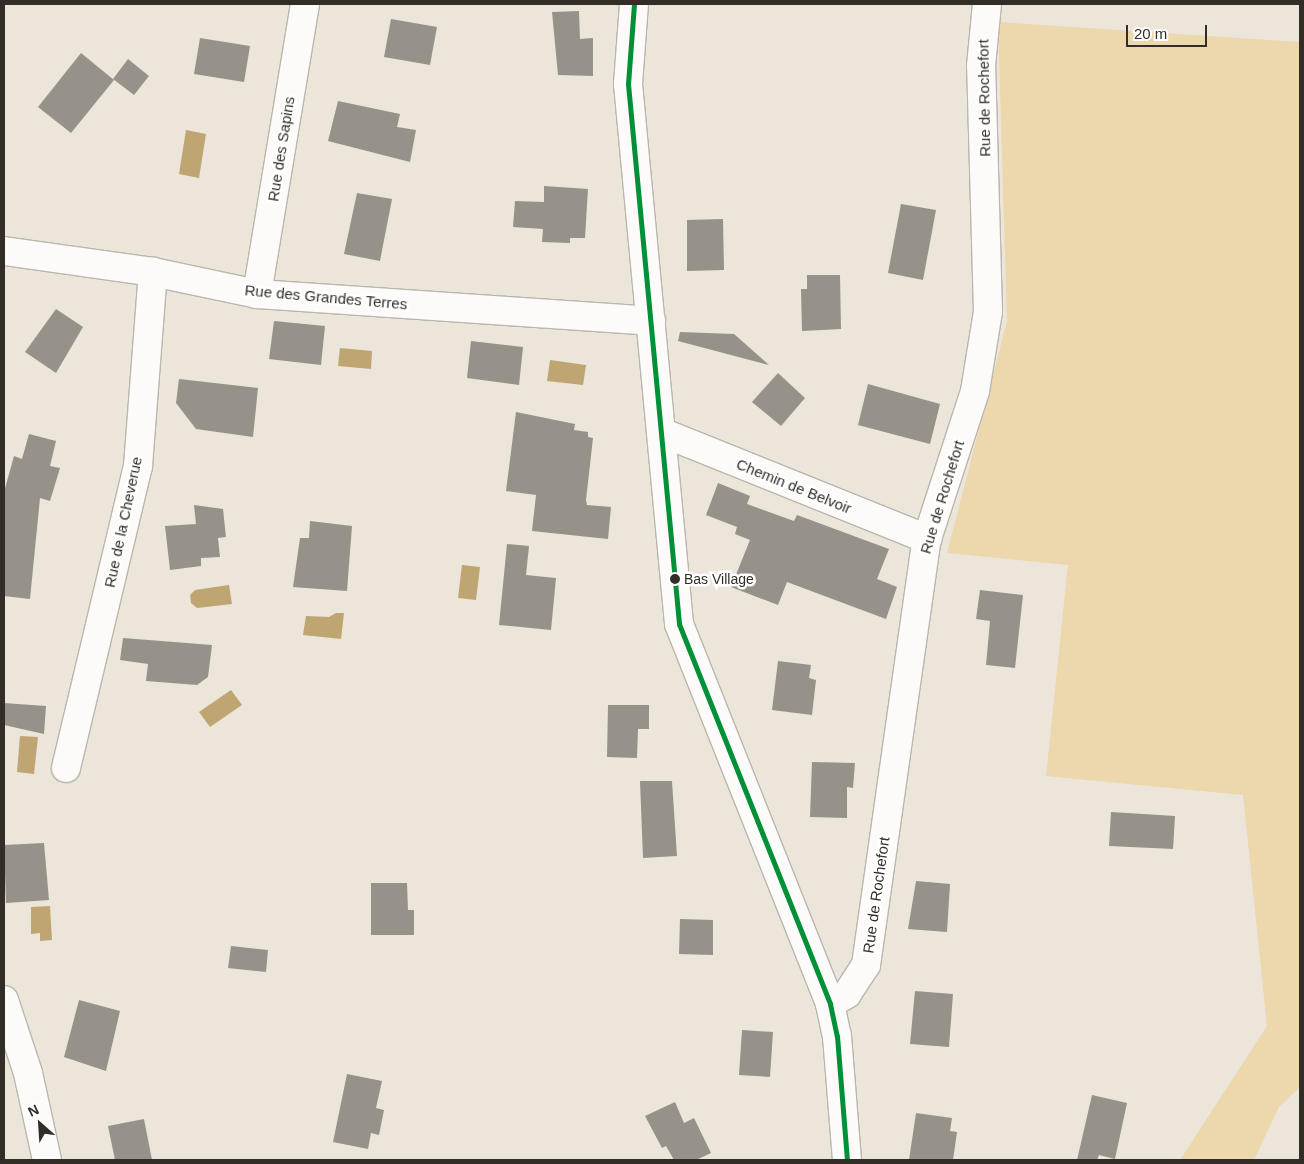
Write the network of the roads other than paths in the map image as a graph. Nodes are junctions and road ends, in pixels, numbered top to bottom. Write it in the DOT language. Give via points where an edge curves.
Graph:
graph roads {
  1 [pos="304,4"];
  2 [pos="634,4"];
  3 [pos="987,4"];
  4 [pos="4,250"];
  5 [pos="153,272"];
  6 [pos="257,294"];
  7 [pos="651,321"];
  8 [pos="662,432"];
  9 [pos="927,539"];
  10 [pos="66,768"];
  11 [pos="4,1000"];
  12 [pos="830,1004"];
  13 [pos="47,1160"];
  14 [pos="847,1160"];
  1 -- 6 [label="street, Rue des Sapins"];
  2 -- 7 [label="street" via="628,84"];
  3 -- 9 [label="street, Rue de Rochefort" via="980,66 988,312 975,391"];
  4 -- 5 [label="street, Rue des Grandes Terres"];
  5 -- 6 [label="street, Rue des Grandes Terres"];
  5 -- 10 [label="street, Rue de la Cheverue" via="138,466"];
  6 -- 7 [label="street, Rue des Grandes Terres"];
  7 -- 8 [label="street"];
  8 -- 9 [label="street, Chemin de Belvoir"];
  8 -- 12 [label="street" via="679,624"];
  9 -- 12 [label="street, Rue de Rochefort" via="866,965 847,994"];
  11 -- 13 [label="street" via="28,1073"];
  12 -- 14 [label="street" via="837,1036"];
}
